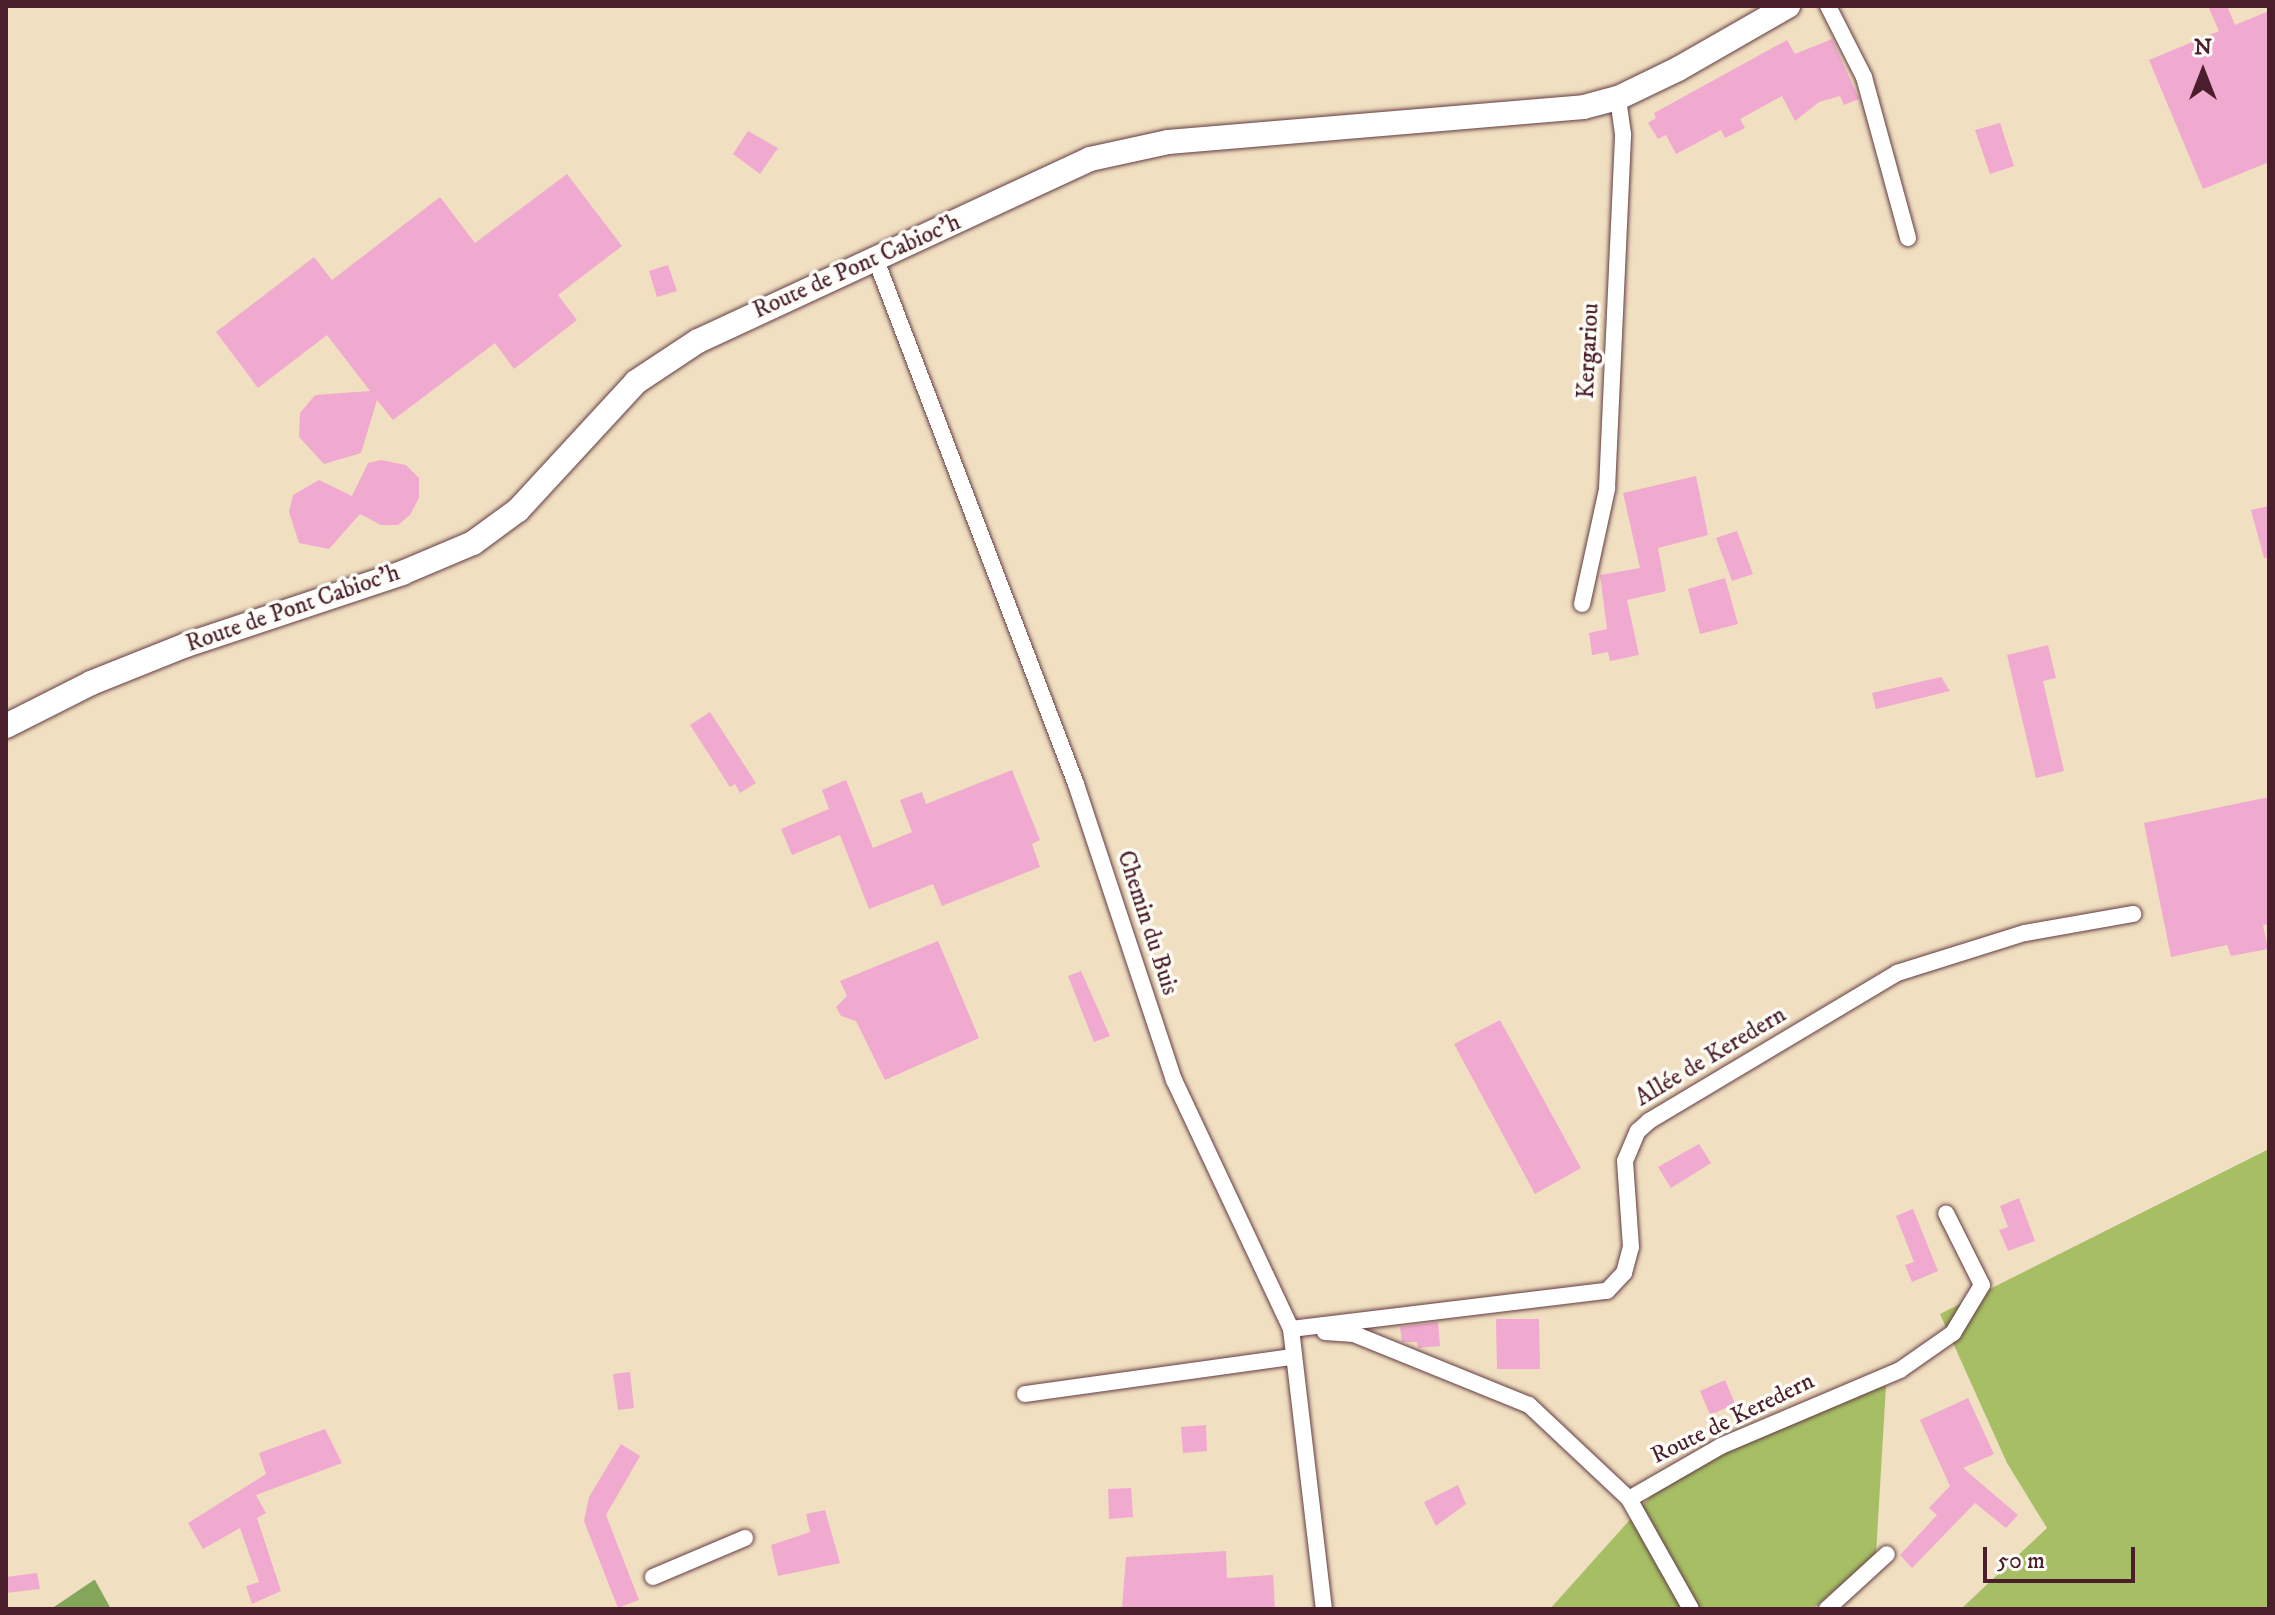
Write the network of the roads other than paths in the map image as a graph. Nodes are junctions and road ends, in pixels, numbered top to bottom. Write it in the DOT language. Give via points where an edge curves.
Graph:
graph roads {
  1 [pos="1788,6"];
  2 [pos="1828,6"];
  3 [pos="1618,98"];
  4 [pos="1908,238"];
  5 [pos="876,260"];
  6 [pos="1582,604"];
  7 [pos="6,726"];
  8 [pos="2133,914"];
  9 [pos="1946,1213"];
  10 [pos="1291,1329"];
  11 [pos="1293,1357"];
  12 [pos="1025,1394"];
  13 [pos="1629,1499"];
  14 [pos="745,1538"];
  15 [pos="1887,1554"];
  16 [pos="653,1577"];
  17 [pos="1324,1609"];
  18 [pos="1691,1609"];
  19 [pos="1827,1609"];
  1 -- 3 [label="street, Route de Pont Cabioc'h"];
  2 -- 4 [label="street" via="1864,77"];
  3 -- 5 [label="street, Route de Pont Cabioc'h" via="1547,113 1133,147 1090,159"];
  3 -- 6 [label="street, Kergariou" via="1623,134 1607,489"];
  5 -- 7 [label="street, Route de Pont Cabioc'h" via="698,341 636,382 518,510 473,543 402,573 186,645 91,683"];
  5 -- 10 [label="street, Chemin du Buis" via="1076,784 1174,1080"];
  8 -- 10 [label="street, Allée de Keredern" via="2025,933 1897,973 1649,1121 1638,1131 1625,1161 1631,1247 1624,1273 1607,1291"];
  9 -- 13 [label="street, Route de Keredern" via="1982,1285 1953,1333 1900,1370 1721,1446"];
  10 -- 11 [label="street, Chemin du Buis"];
  10 -- 13 [label="street" via="1354,1334 1529,1405"];
  11 -- 12 [label="street"];
  11 -- 17 [label="street, Chemin du Buis"];
  13 -- 18 [label="street"];
  14 -- 16 [label="street"];
  15 -- 19 [label="street"];
}
